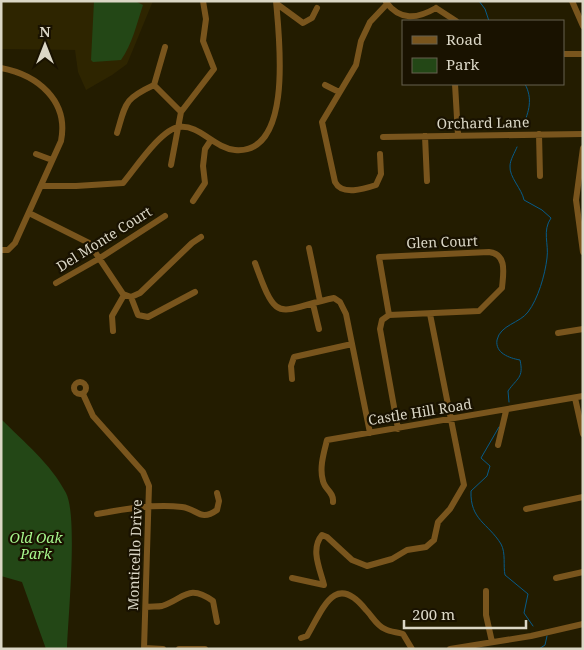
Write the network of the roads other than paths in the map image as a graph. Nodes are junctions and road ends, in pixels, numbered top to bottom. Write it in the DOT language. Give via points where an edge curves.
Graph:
graph roads {
  1 [pos="203,1"];
  2 [pos="572,1"];
  3 [pos="276,3"];
  4 [pos="386,3"];
  5 [pos="436,5"];
  6 [pos="317,8"];
  7 [pos="455,20"];
  8 [pos="583,26"];
  9 [pos="165,47"];
  10 [pos="564,54"];
  11 [pos="583,54"];
  12 [pos="1,68"];
  13 [pos="154,85"];
  14 [pos="325,85"];
  15 [pos="455,85"];
  16 [pos="339,92"];
  17 [pos="181,112"];
  18 [pos="178,126"];
  19 [pos="117,133"];
  20 [pos="539,134"];
  21 [pos="583,134"];
  22 [pos="458,135"];
  23 [pos="426,136"];
  24 [pos="384,137"];
  25 [pos="211,140"];
  26 [pos="583,148"];
  27 [pos="36,154"];
  28 [pos="380,154"];
  29 [pos="52,160"];
  30 [pos="171,165"];
  31 [pos="540,176"];
  32 [pos="427,180"];
  33 [pos="41,186"];
  34 [pos="193,201"];
  35 [pos="29,213"];
  36 [pos="165,216"];
  37 [pos="201,237"];
  38 [pos="309,248"];
  39 [pos="1,250"];
  40 [pos="583,252"];
  41 [pos="100,258"];
  42 [pos="255,263"];
  43 [pos="56,283"];
  44 [pos="195,292"];
  45 [pos="128,296"];
  46 [pos="320,301"];
  47 [pos="313,304"];
  48 [pos="430,314"];
  49 [pos="389,315"];
  50 [pos="319,329"];
  51 [pos="583,329"];
  52 [pos="113,331"];
  53 [pos="558,334"];
  54 [pos="352,344"];
  55 [pos="292,379"];
  56 [pos="83,394"];
  57 [pos="583,396"];
  58 [pos="575,398"];
  59 [pos="506,411"];
  60 [pos="450,419"];
  61 [pos="398,429"];
  62 [pos="370,433"];
  63 [pos="583,434"];
  64 [pos="498,445"];
  65 [pos="217,493"];
  66 [pos="583,497"];
  67 [pos="333,502"];
  68 [pos="149,506"];
  69 [pos="526,509"];
  70 [pos="97,514"];
  71 [pos="583,572"];
  72 [pos="292,578"];
  73 [pos="556,578"];
  74 [pos="486,591"];
  75 [pos="146,607"];
  76 [pos="217,622"];
  77 [pos="583,624"];
  78 [pos="301,638"];
  79 [pos="492,642"];
  80 [pos="144,648"];
  81 [pos="205,648"];
  82 [pos="163,649"];
  83 [pos="180,649"];
  84 [pos="412,649"];
  85 [pos="450,649"];
  1 -- 17 [label="street" via="206,19 203,41 214,69"];
  2 -- 8 [label="street"];
  3 -- 6 [label="street" via="303,23 312,18"];
  3 -- 25 [label="street" via="281,78 271,129 254,146 235,150"];
  4 -- 5 [label="street" via="394,12 407,18 423,16"];
  4 -- 16 [label="street" via="370,22 361,41 356,65"];
  5 -- 7 [label="street"];
  9 -- 13 [label="street"];
  10 -- 11 [label="street"];
  12 -- 29 [label="street" via="43,86 56,101 63,126"];
  13 -- 17 [label="street"];
  13 -- 19 [label="street" via="133,94 125,105"];
  14 -- 16 [label="street"];
  15 -- 22 [label="street"];
  16 -- 28 [label="street" via="322,122 338,186 349,190 376,185 381,174"];
  17 -- 18 [label="street"];
  18 -- 25 [label="street" via="189,127"];
  18 -- 30 [label="street"];
  18 -- 33 [label="street" via="162,136 123,183"];
  20 -- 21 [label="street, Orchard Lane"];
  20 -- 22 [label="street, Orchard Lane"];
  20 -- 31 [label="street"];
  22 -- 23 [label="street, Orchard Lane"];
  23 -- 24 [label="street, Orchard Lane"];
  23 -- 32 [label="street"];
  25 -- 34 [label="street" via="205,149 205,183"];
  26 -- 40 [label="street" via="576,208"];
  27 -- 29 [label="street"];
  29 -- 33 [label="street"];
  33 -- 35 [label="street"];
  35 -- 39 [label="street" via="15,243 8,250"];
  35 -- 41 [label="street" via="82,238 94,247"];
  36 -- 41 [label="street, Del Monte Court"];
  37 -- 45 [label="street" via="140,293"];
  38 -- 46 [label="street"];
  41 -- 43 [label="street, Del Monte Court"];
  41 -- 45 [label="street"];
  42 -- 47 [label="street" via="265,291 277,308 296,310"];
  44 -- 45 [label="street" via="148,317 138,314"];
  45 -- 52 [label="street" via="112,316"];
  46 -- 47 [label="street"];
  46 -- 54 [label="street" via="334,298 340,302"];
  47 -- 50 [label="street"];
  48 -- 49 [label="street, Glen Court"];
  48 -- 49 [label="street, Glen Court" via="479,311 488,304 502,288 504,266 500,258 489,252 379,256"];
  48 -- 60 [label="street"];
  49 -- 61 [label="street" via="382,320 380,329"];
  51 -- 53 [label="street"];
  54 -- 55 [label="street" via="294,357"];
  54 -- 62 [label="street"];
  56 -- 68 [label="street, Monticello Drive" via="93,416 143,472 149,486"];
  57 -- 58 [label="street, Castle Hill Road"];
  58 -- 59 [label="street, Castle Hill Road"];
  58 -- 63 [label="street"];
  59 -- 60 [label="street, Castle Hill Road"];
  59 -- 64 [label="street"];
  60 -- 61 [label="street, Castle Hill Road"];
  60 -- 72 [label="street" via="464,485 438,522 434,540 426,547 407,550 392,559 367,566 352,560 322,535 315,548 324,585"];
  61 -- 62 [label="street, Castle Hill Road"];
  62 -- 67 [label="street, Castle Hill Road" via="327,440 322,479"];
  65 -- 68 [label="street" via="217,510 210,515 202,516 184,507"];
  66 -- 69 [label="street"];
  68 -- 70 [label="street"];
  68 -- 75 [label="street, Monticello Drive"];
  71 -- 73 [label="street"];
  74 -- 79 [label="street" via="486,614"];
  75 -- 76 [label="street" via="162,606 190,593 203,594 213,601"];
  75 -- 80 [label="street, Monticello Drive"];
  77 -- 79 [label="street"];
  78 -- 84 [label="street" via="307,636 328,599 335,594 347,593 357,598 386,631 403,634"];
  79 -- 85 [label="street"];
  80 -- 82 [label="street"];
  81 -- 83 [label="street"];
}
